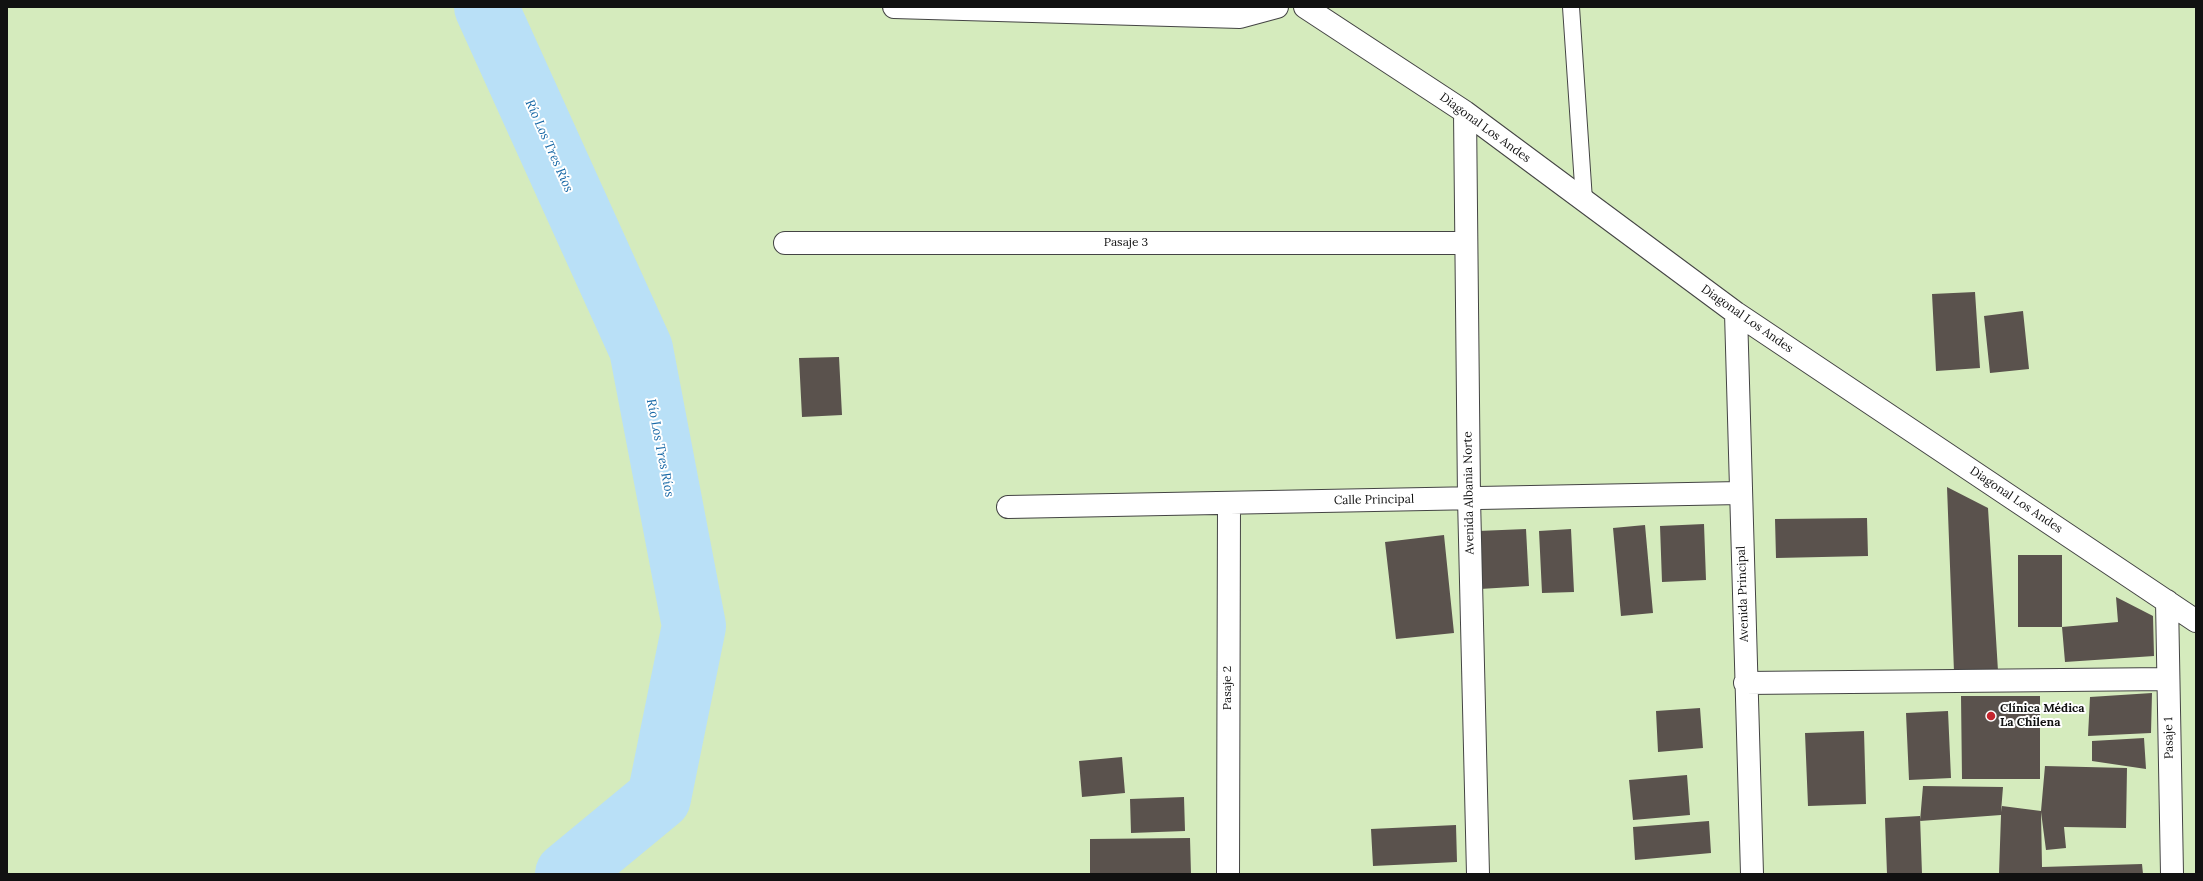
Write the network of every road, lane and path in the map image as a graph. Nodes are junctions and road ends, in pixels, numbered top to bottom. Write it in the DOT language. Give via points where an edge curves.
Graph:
graph roads {
  1 [pos="894,7"];
  2 [pos="1277,7"];
  3 [pos="1305,7"];
  4 [pos="1571,7"];
  5 [pos="1465,112"];
  6 [pos="1584,200"];
  7 [pos="785,242"];
  8 [pos="1466,243"];
  9 [pos="1736,313"];
  10 [pos="1740,493"];
  11 [pos="1469,498"];
  12 [pos="1229,503"];
  13 [pos="1008,508"];
  14 [pos="2167,601"];
  15 [pos="2196,621"];
  16 [pos="2168,679"];
  17 [pos="1745,683"];
  18 [pos="1228,874"];
  19 [pos="1478,874"];
  20 [pos="1752,874"];
  21 [pos="2172,874"];
  1 -- 2 [label="street" via="1240,17"];
  3 -- 5 [label="street, Diagonal Los Andes"];
  4 -- 6 [label="lane"];
  5 -- 6 [label="street, Diagonal Los Andes"];
  5 -- 8 [label="street, Avenida Albania Norte"];
  6 -- 9 [label="street, Diagonal Los Andes"];
  7 -- 8 [label="street, Pasaje 3"];
  8 -- 11 [label="street, Avenida Albania Norte"];
  9 -- 10 [label="street, Avenida Principal"];
  9 -- 14 [label="street, Diagonal Los Andes"];
  10 -- 11 [label="street, Calle Principal"];
  10 -- 17 [label="street, Avenida Principal"];
  11 -- 12 [label="street, Calle Principal"];
  11 -- 19 [label="street, Avenida Albania Norte"];
  12 -- 13 [label="street, Calle Principal"];
  12 -- 18 [label="street, Pasaje 2"];
  14 -- 15 [label="street, Diagonal Los Andes"];
  14 -- 16 [label="street, Pasaje 1"];
  16 -- 17 [label="street"];
  16 -- 21 [label="street, Pasaje 1"];
  17 -- 20 [label="street, Avenida Principal"];
}
